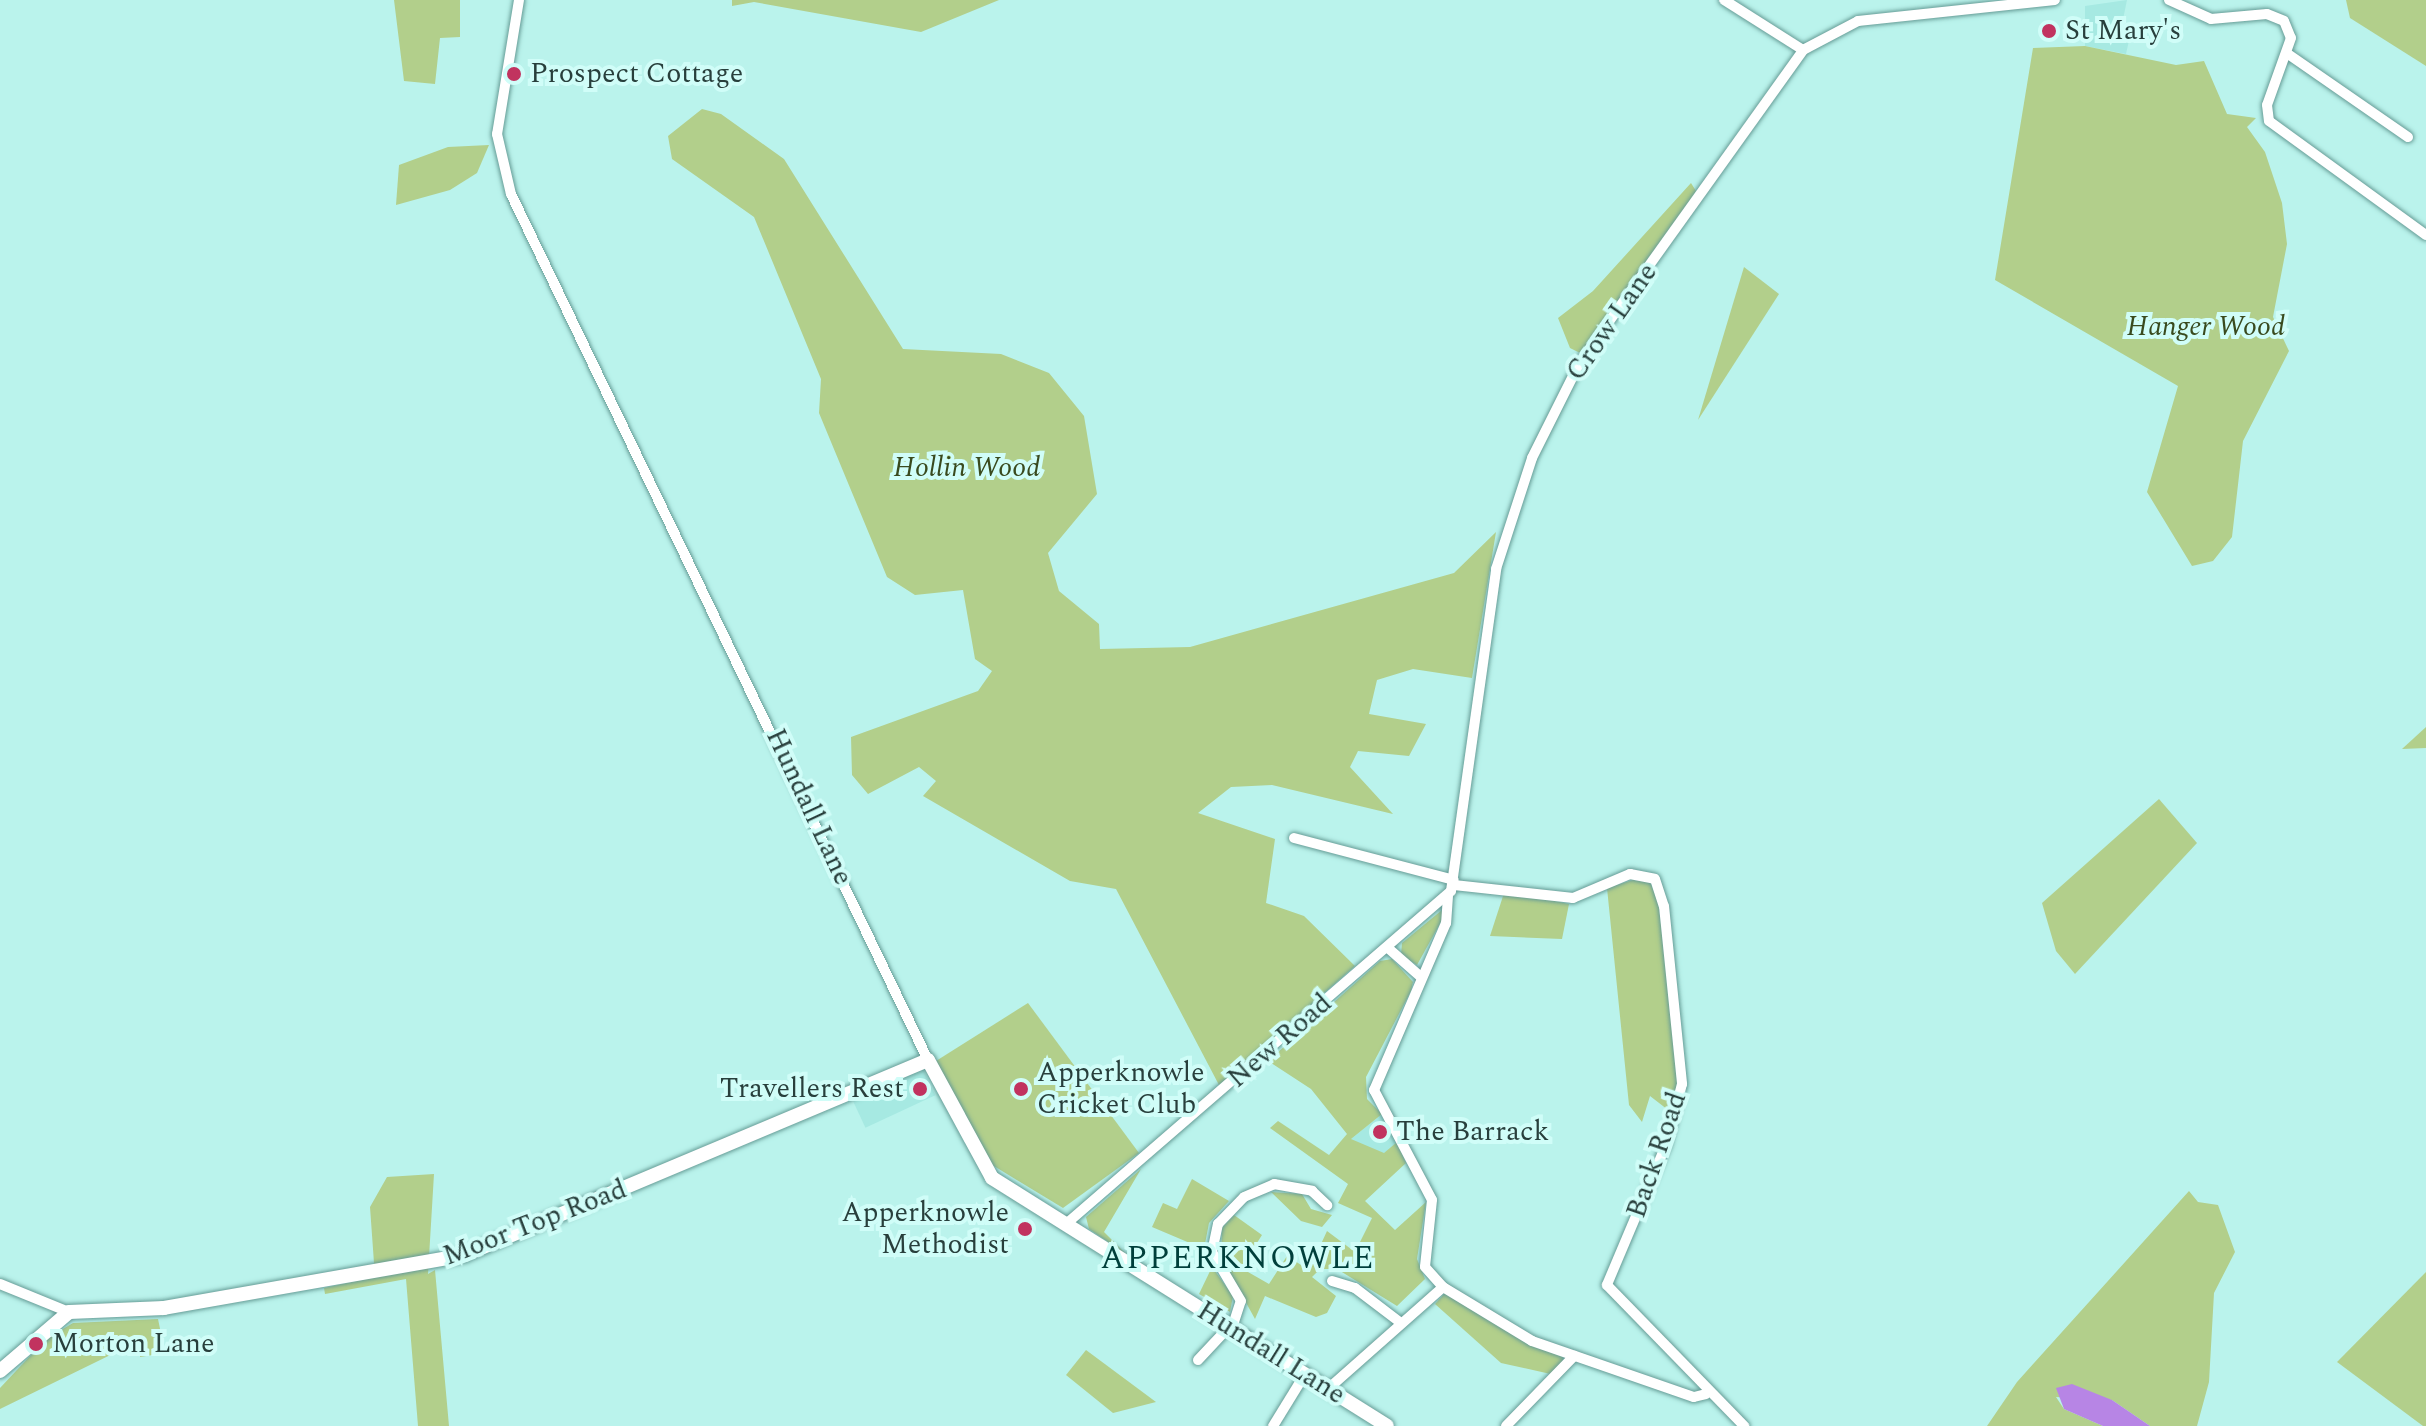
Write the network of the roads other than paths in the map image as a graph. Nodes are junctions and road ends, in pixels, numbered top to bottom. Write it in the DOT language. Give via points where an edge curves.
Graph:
graph roads {
  1 [pos="519,0"];
  2 [pos="1724,0"];
  3 [pos="2055,0"];
  4 [pos="2169,0"];
  5 [pos="2192,6"];
  6 [pos="1803,50"];
  7 [pos="2288,54"];
  8 [pos="2408,137"];
  9 [pos="2426,235"];
  10 [pos="1294,838"];
  11 [pos="1454,883"];
  12 [pos="1448,896"];
  13 [pos="1388,948"];
  14 [pos="1422,978"];
  15 [pos="928,1060"];
  16 [pos="1321,1203"];
  17 [pos="1066,1224"];
  18 [pos="1332,1281"];
  19 [pos="0,1284"];
  20 [pos="1443,1287"];
  21 [pos="69,1312"];
  22 [pos="1401,1323"];
  23 [pos="1231,1327"];
  24 [pos="1574,1356"];
  25 [pos="1198,1360"];
  26 [pos="0,1371"];
  27 [pos="1305,1374"];
  28 [pos="1329,1388"];
  29 [pos="1706,1394"];
  30 [pos="1273,1426"];
  31 [pos="1387,1426"];
  32 [pos="1506,1426"];
  33 [pos="1744,1426"];
  1 -- 15 [label="street, Hundall Lane" via="497,134 511,194"];
  2 -- 6 [label="street"];
  3 -- 6 [label="street, Crow Lane" via="1858,21"];
  4 -- 5 [label="street"];
  5 -- 7 [label="street" via="2219,20 2275,15 2289,29"];
  6 -- 11 [label="street, Crow Lane" via="1580,362 1532,458 1496,569"];
  7 -- 8 [label="street"];
  7 -- 9 [label="street" via="2267,105 2269,121"];
  10 -- 11 [label="street"];
  11 -- 12 [label="street, New Road"];
  11 -- 29 [label="street, Back Road" via="1573,898 1630,874 1655,879 1664,906 1682,1084 1666,1145 1607,1285"];
  12 -- 13 [label="street, New Road"];
  12 -- 14 [label="street" via="1446,923"];
  13 -- 14 [label="street"];
  13 -- 17 [label="street, New Road"];
  14 -- 20 [label="street" via="1374,1090 1432,1200 1423,1259"];
  15 -- 17 [label="street, Hundall Lane" via="981,1167"];
  15 -- 21 [label="street, Moor Top Road" via="438,1263 164,1308"];
  16 -- 23 [label="street" via="1302,1187 1265,1186 1218,1224 1212,1252 1241,1301"];
  17 -- 23 [label="street, Hundall Lane"];
  18 -- 22 [label="street" via="1355,1288"];
  19 -- 21 [label="street"];
  20 -- 22 [label="street"];
  20 -- 24 [label="street" via="1532,1341"];
  21 -- 26 [label="street"];
  22 -- 28 [label="street"];
  23 -- 25 [label="street"];
  23 -- 27 [label="street, Hundall Lane"];
  24 -- 29 [label="street" via="1694,1397"];
  24 -- 32 [label="street"];
  27 -- 28 [label="street, Hundall Lane"];
  27 -- 30 [label="street"];
  28 -- 31 [label="street, Hundall Lane"];
  29 -- 33 [label="street"];
}
